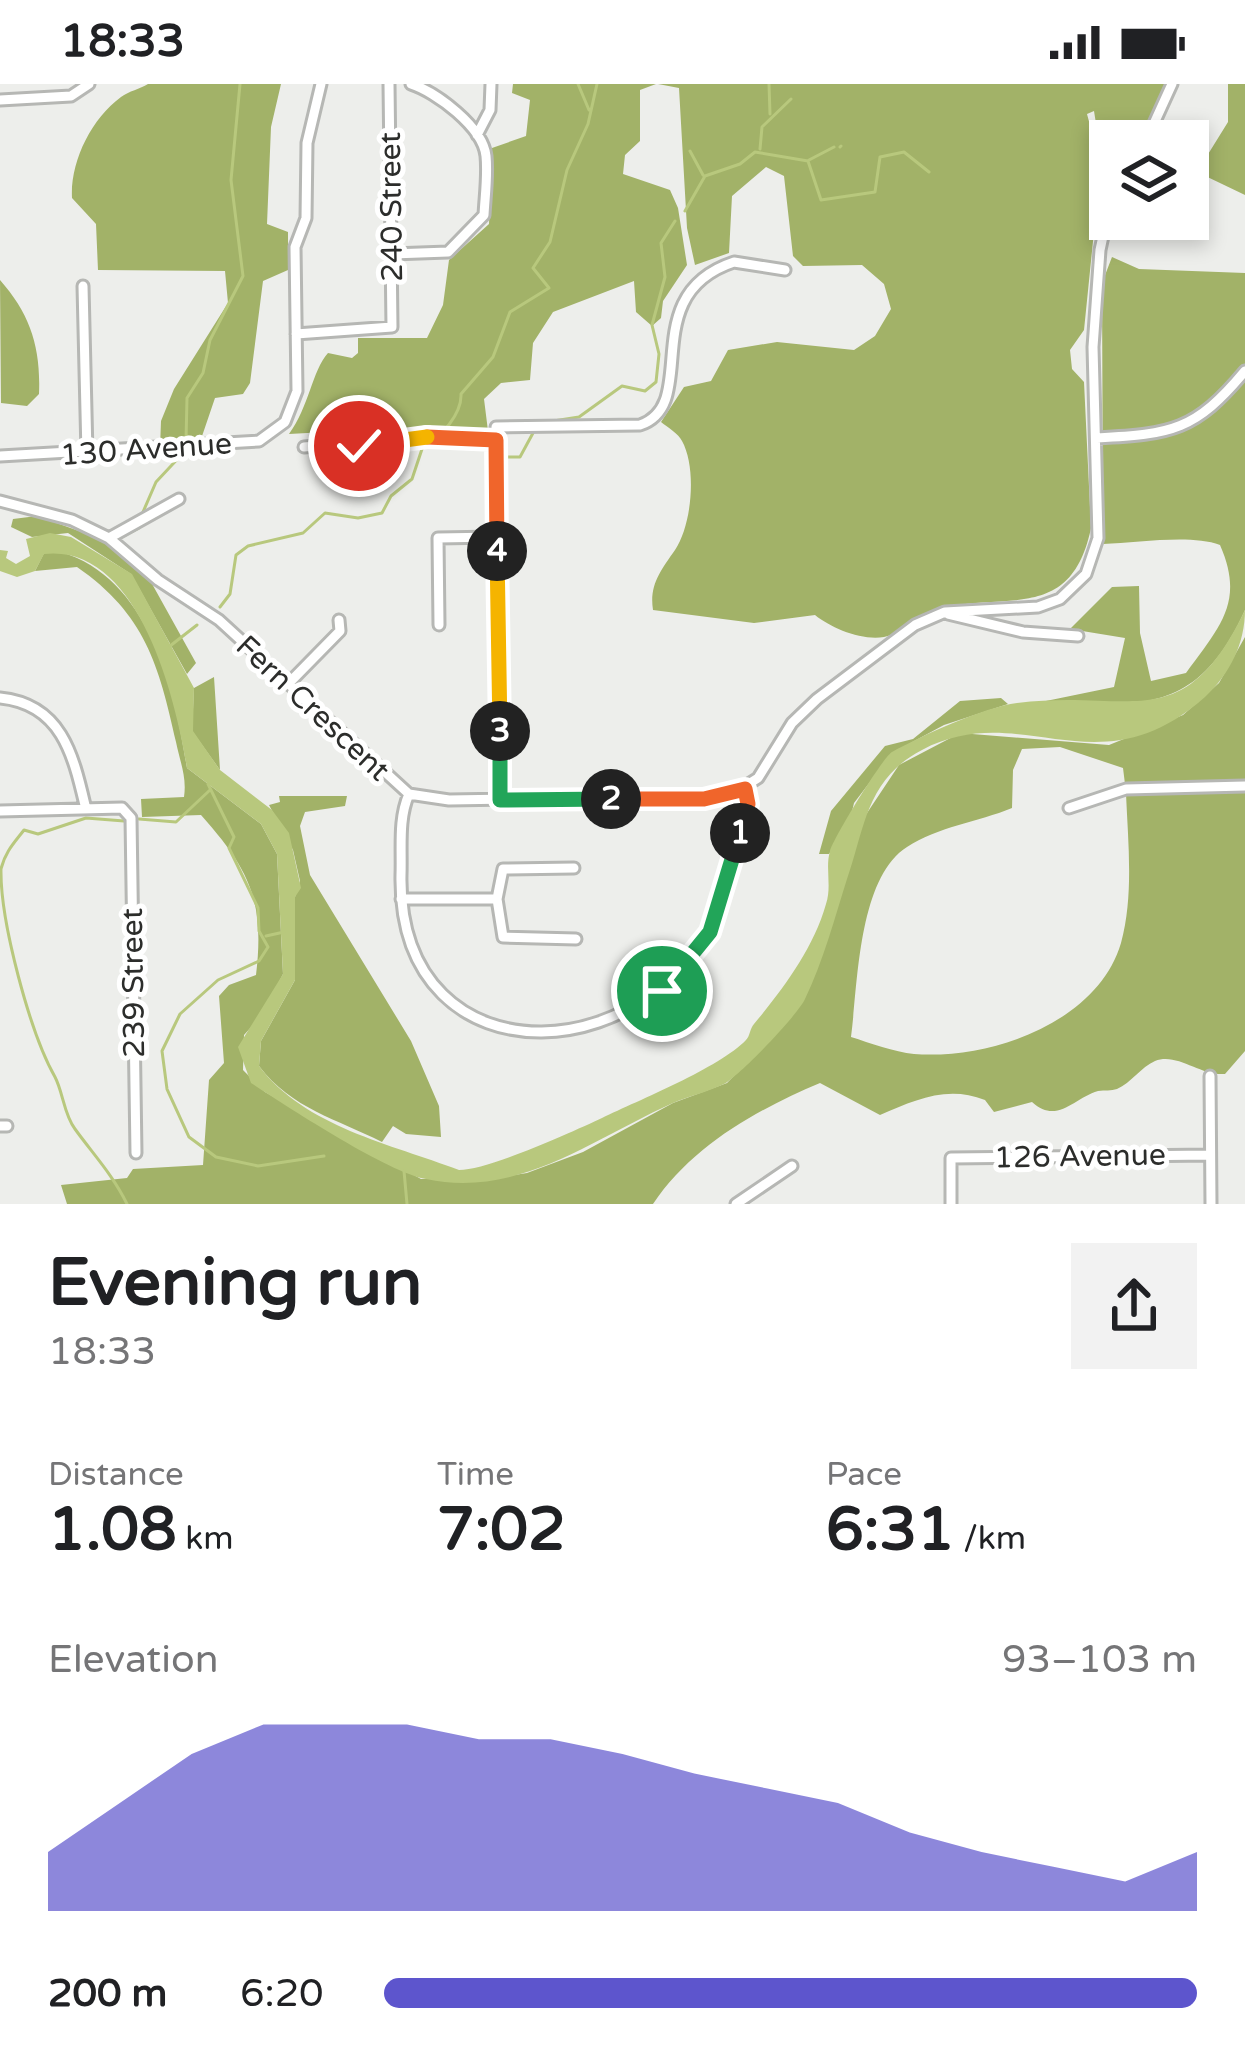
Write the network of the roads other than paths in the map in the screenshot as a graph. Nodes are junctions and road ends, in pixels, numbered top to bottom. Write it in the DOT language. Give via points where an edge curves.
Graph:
graph roads {
  1 [pos="89,84"];
  2 [pos="321,84"];
  3 [pos="389,84"];
  4 [pos="411,84"];
  5 [pos="491,84"];
  6 [pos="1172,84"];
  7 [pos="426,86"];
  8 [pos="0,100"];
  9 [pos="1156,120"];
  10 [pos="477,135"];
  11 [pos="1102,240"];
  12 [pos="392,254"];
  13 [pos="785,270"];
  14 [pos="83,286"];
  15 [pos="296,334"];
  16 [pos="1245,370"];
  17 [pos="1096,438"];
  18 [pos="496,440"];
  19 [pos="304,447"];
  20 [pos="87,454"];
  21 [pos="0,456"];
  22 [pos="178,499"];
  23 [pos="0,501"];
  24 [pos="496,537"];
  25 [pos="112,541"];
  26 [pos="945,612"];
  27 [pos="339,620"];
  28 [pos="439,625"];
  29 [pos="1078,636"];
  30 [pos="289,683"];
  31 [pos="0,698"];
  32 [pos="1245,786"];
  33 [pos="745,789"];
  34 [pos="409,794"];
  35 [pos="500,800"];
  36 [pos="85,805"];
  37 [pos="1069,808"];
  38 [pos="0,811"];
  39 [pos="574,868"];
  40 [pos="401,899"];
  41 [pos="497,899"];
  42 [pos="576,939"];
  43 [pos="1210,1076"];
  44 [pos="136,1153"];
  45 [pos="1210,1155"];
  46 [pos="792,1166"];
  47 [pos="736,1204"];
  48 [pos="951,1204"];
  49 [pos="1211,1204"];
  1 -- 8 [label="street" via="71,96"];
  2 -- 15 [label="street" via="307,143 306,218 295,248"];
  3 -- 12 [label="street, 240 Street"];
  4 -- 7 [label="street"];
  5 -- 10 [label="street"];
  6 -- 9 [label="street"];
  7 -- 10 [label="street"];
  10 -- 12 [label="street" via="486,151 484,215 448,252"];
  11 -- 17 [label="street, Fern Crescent"];
  12 -- 15 [label="street, 240 Street" via="391,329"];
  13 -- 18 [label="street" via="734,262 696,285 674,325 670,396 654,420 496,427"];
  14 -- 20 [label="street"];
  15 -- 20 [label="street, 130 Avenue" via="297,392 285,422 259,441"];
  16 -- 17 [label="street" via="1188,426"];
  17 -- 26 [label="street, Fern Crescent" via="1097,546 1076,588 1038,607"];
  18 -- 19 [label="street"];
  18 -- 24 [label="street"];
  20 -- 21 [label="street, 130 Avenue"];
  22 -- 25 [label="street"];
  23 -- 25 [label="street, Fern Crescent" via="72,520"];
  24 -- 28 [label="street" via="438,538"];
  24 -- 35 [label="street"];
  25 -- 30 [label="street, Fern Crescent"];
  26 -- 29 [label="street"];
  26 -- 33 [label="street, Fern Crescent" via="817,699"];
  27 -- 30 [label="street" via="340,631"];
  30 -- 34 [label="street, Fern Crescent"];
  31 -- 36 [label="street" via="45,713 70,745"];
  32 -- 37 [label="street" via="1126,789"];
  33 -- 35 [label="street" via="704,799"];
  33 -- 40 [label="street, Fern Crescent" via="724,894 700,950 662,991 602,1023 511,1028 462,1012 417,964"];
  34 -- 35 [label="street"];
  34 -- 40 [label="street, Fern Crescent"];
  36 -- 38 [label="street"];
  36 -- 44 [label="street, 239 Street" via="129,813"];
  39 -- 41 [label="street" via="503,869"];
  40 -- 41 [label="street"];
  41 -- 42 [label="street" via="503,938"];
  43 -- 45 [label="street"];
  45 -- 48 [label="street, 126 Avenue" via="951,1158"];
  45 -- 49 [label="street"];
  46 -- 47 [label="street"];
}
